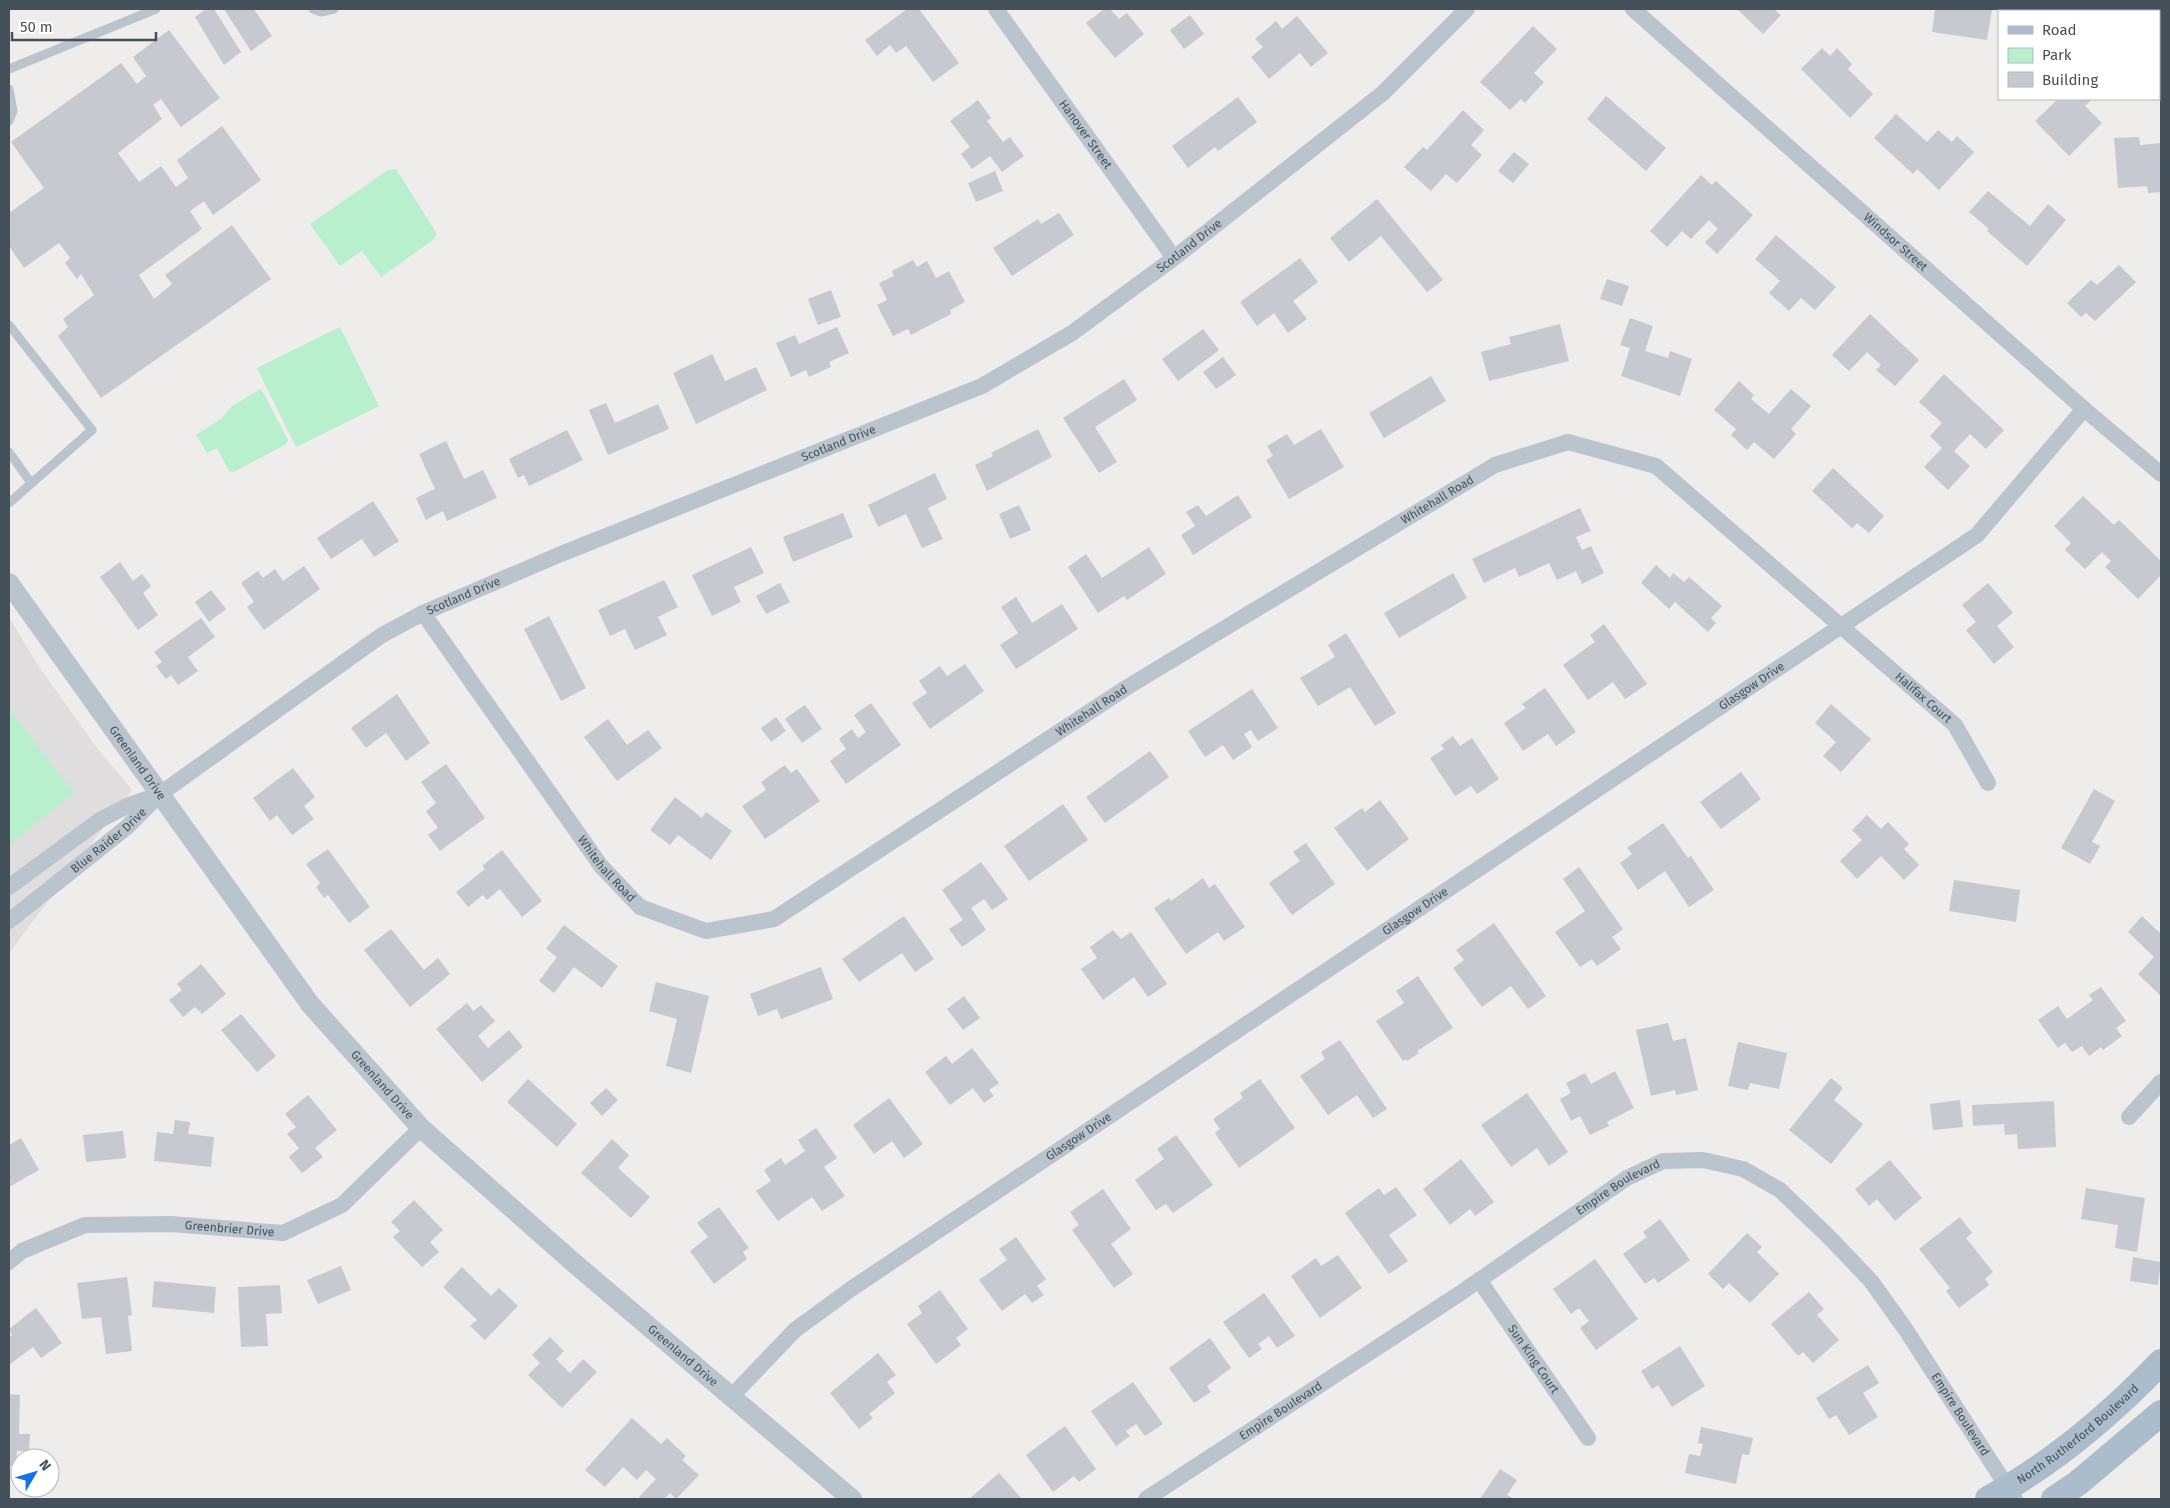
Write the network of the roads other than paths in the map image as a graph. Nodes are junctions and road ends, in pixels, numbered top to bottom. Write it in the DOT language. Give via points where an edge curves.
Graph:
graph roads {
  1 [pos="156,9"];
  2 [pos="313,9"];
  3 [pos="334,9"];
  4 [pos="996,9"];
  5 [pos="1467,9"];
  6 [pos="1633,9"];
  7 [pos="9,69"];
  8 [pos="9,89"];
  9 [pos="9,121"];
  10 [pos="1174,258"];
  11 [pos="10,331"];
  12 [pos="2084,409"];
  13 [pos="9,452"];
  14 [pos="2161,474"];
  15 [pos="31,483"];
  16 [pos="9,503"];
  17 [pos="9,583"];
  18 [pos="423,613"];
  19 [pos="1840,627"];
  20 [pos="1988,783"];
  21 [pos="160,794"];
  22 [pos="9,887"];
  23 [pos="9,921"];
  24 [pos="2161,1082"];
  25 [pos="2129,1117"];
  26 [pos="421,1128"];
  27 [pos="9,1262"];
  28 [pos="1480,1280"];
  29 [pos="2161,1362"];
  30 [pos="731,1397"];
  31 [pos="2161,1413"];
  32 [pos="1588,1438"];
  33 [pos="2004,1495"];
  34 [pos="852,1499"];
  35 [pos="1146,1499"];
  36 [pos="2054,1499"];
  1 -- 7 [label="lane"];
  2 -- 3 [label="lane" via="321,12"];
  4 -- 10 [label="street, Hanover Street"];
  5 -- 10 [label="street, Scotland Drive" via="1383,93"];
  6 -- 12 [label="street, Windsor Street"];
  8 -- 9 [label="lane" via="13,111"];
  10 -- 18 [label="street, Scotland Drive" via="1072,333 982,386 561,554"];
  11 -- 15 [label="lane" via="92,430"];
  12 -- 14 [label="street, Windsor Street"];
  12 -- 19 [label="street, Glasgow Drive" via="1977,535"];
  13 -- 15 [label="lane"];
  15 -- 16 [label="lane"];
  17 -- 21 [label="street, Greenland Drive"];
  18 -- 19 [label="street, Whitehall Road" via="602,866 640,907 706,931 774,919 1129,686 1494,465 1568,442 1656,466"];
  18 -- 21 [label="street, Scotland Drive" via="382,635"];
  19 -- 20 [label="street, Halifax Court" via="1955,725"];
  19 -- 30 [label="street, Glasgow Drive" via="851,1289 794,1330"];
  21 -- 22 [label="street, Blue Raider Drive" via="100,820"];
  21 -- 23 [label="street, Blue Raider Drive" via="127,827"];
  21 -- 26 [label="street, Greenland Drive" via="310,1004"];
  24 -- 25 [label="street"];
  26 -- 27 [label="street, Greenbrier Drive" via="342,1205 284,1233 171,1224 85,1225 22,1251"];
  26 -- 30 [label="street, Greenland Drive"];
  28 -- 32 [label="street, Sun King Court"];
  28 -- 33 [label="street, Empire Boulevard" via="1627,1178 1663,1161 1703,1160 1743,1169 1780,1190 1880,1290"];
  28 -- 35 [label="street, Empire Boulevard"];
  29 -- 33 [label="main road, North Rutherford Boulevard" via="2067,1447"];
  30 -- 34 [label="street, Greenland Drive"];
  31 -- 36 [label="main road" via="2078,1483"];
}
